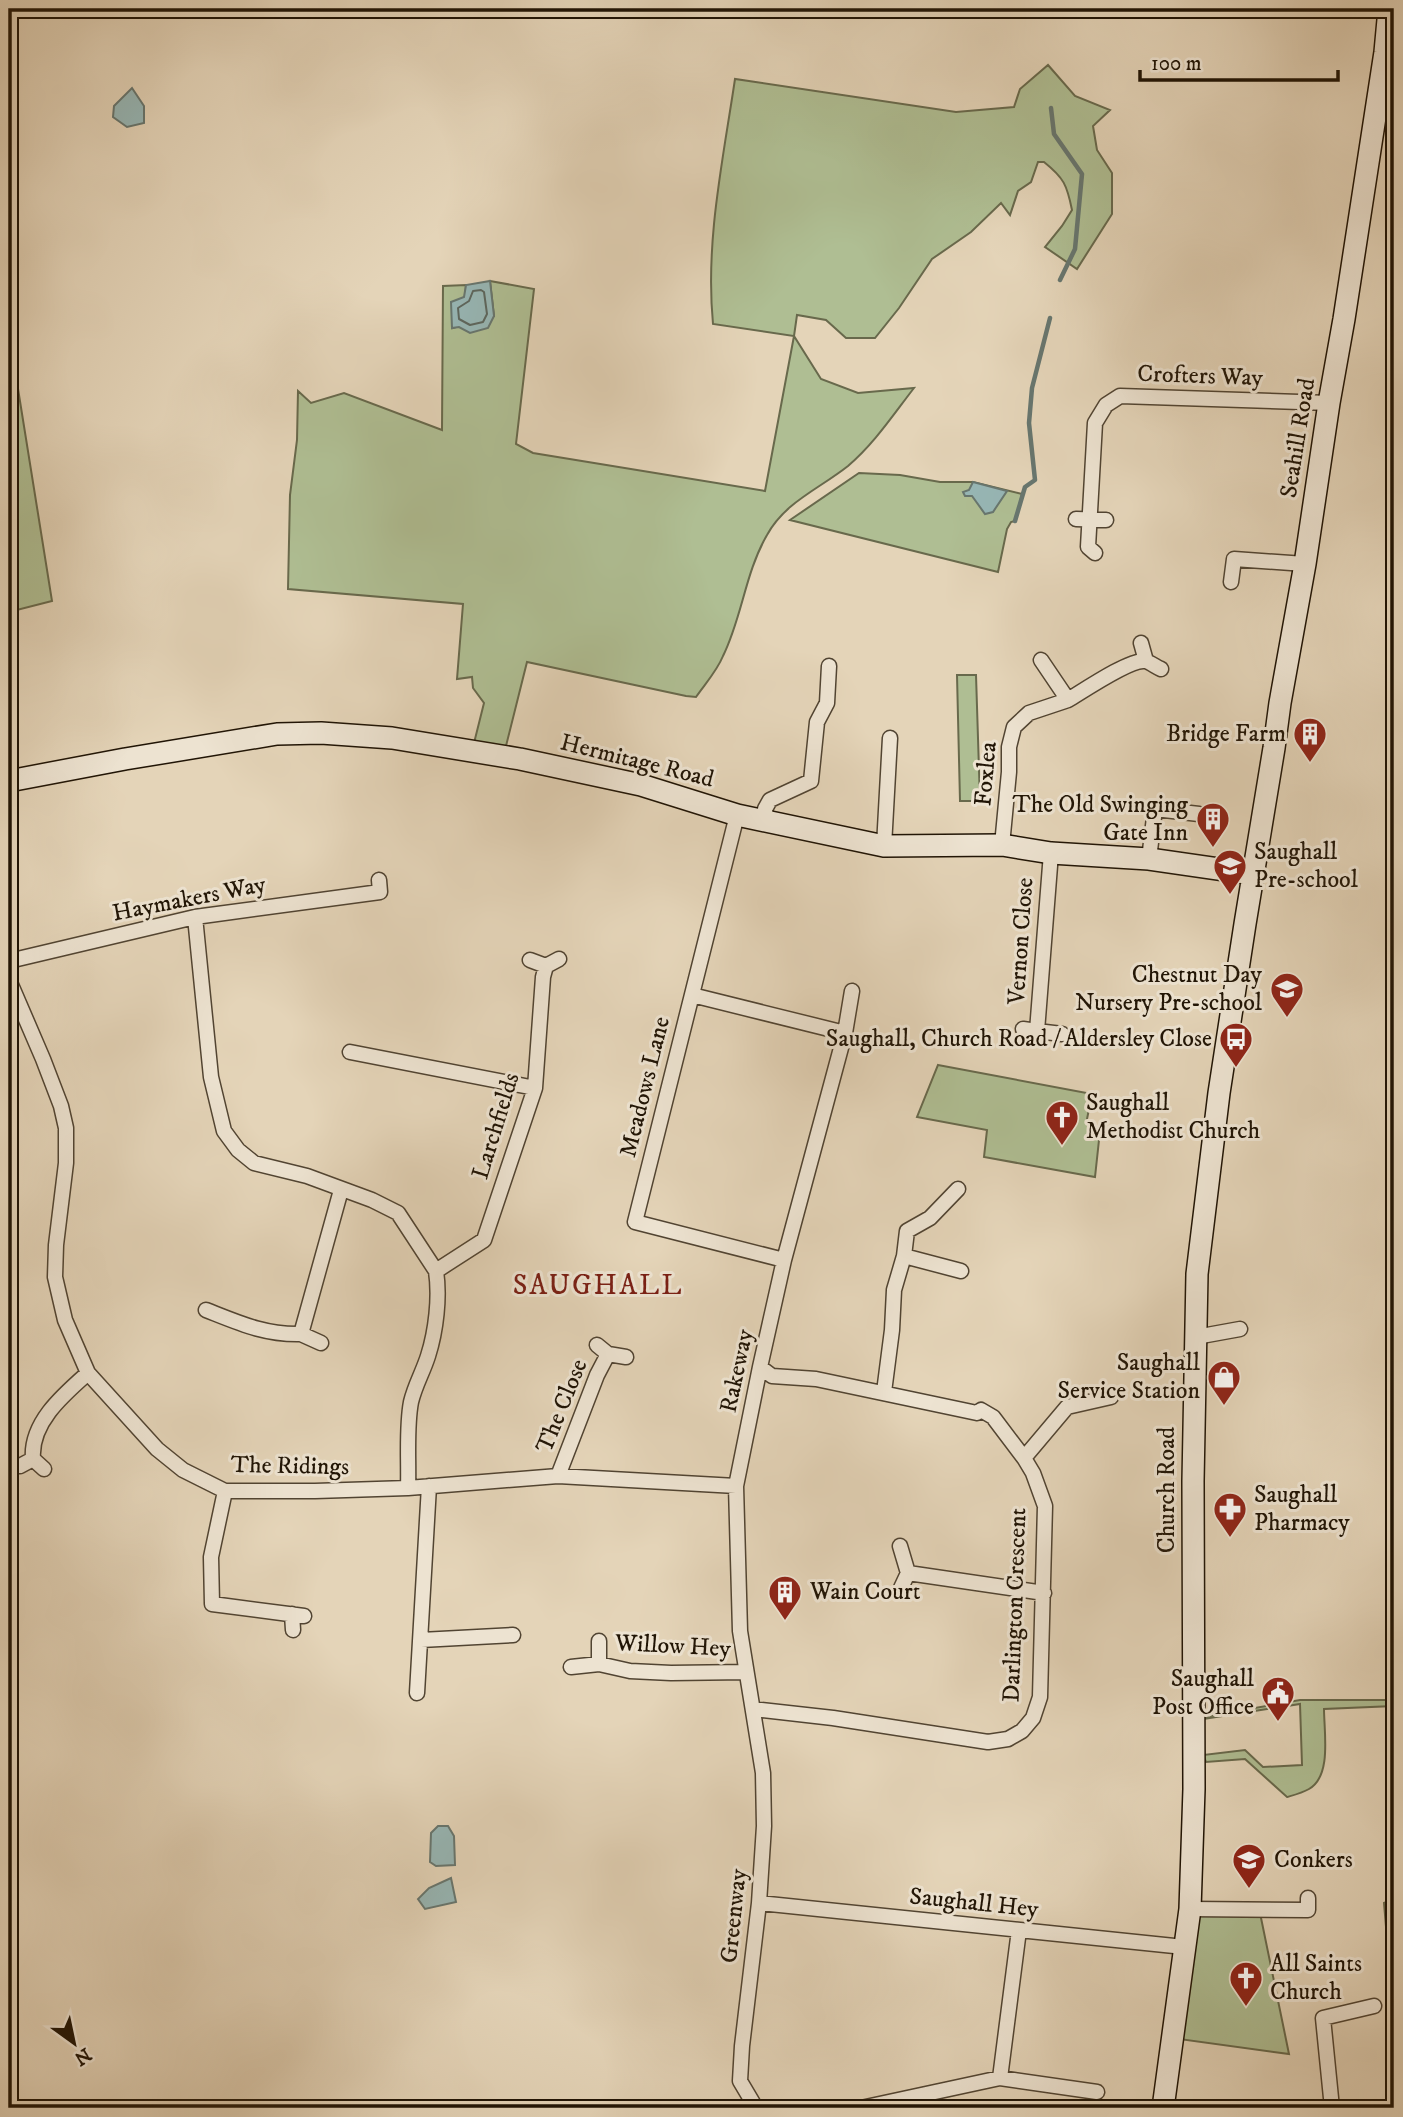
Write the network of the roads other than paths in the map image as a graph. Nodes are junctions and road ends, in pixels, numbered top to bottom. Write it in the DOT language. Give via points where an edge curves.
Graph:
graph roads {
  1 [pos="1389,9"];
  2 [pos="1329,403"];
  3 [pos="1083,519"];
  4 [pos="1106,520"];
  5 [pos="1086,549"];
  6 [pos="1305,564"];
  7 [pos="1231,582"];
  8 [pos="1141,643"];
  9 [pos="1041,660"];
  10 [pos="1146,661"];
  11 [pos="829,666"];
  12 [pos="1161,669"];
  13 [pos="1068,700"];
  14 [pos="890,738"];
  15 [pos="9,781"];
  16 [pos="1199,814"];
  17 [pos="737,815"];
  18 [pos="766,821"];
  19 [pos="1002,845"];
  20 [pos="884,846"];
  21 [pos="1051,853"];
  22 [pos="1149,859"];
  23 [pos="1253,874"];
  24 [pos="380,892"];
  25 [pos="195,917"];
  26 [pos="530,960"];
  27 [pos="9,961"];
  28 [pos="9,980"];
  29 [pos="852,991"];
  30 [pos="692,995"];
  31 [pos="845,1034"];
  32 [pos="1062,1034"];
  33 [pos="350,1052"];
  34 [pos="535,1088"];
  35 [pos="958,1189"];
  36 [pos="341,1190"];
  37 [pos="904,1251"];
  38 [pos="785,1260"];
  39 [pos="436,1271"];
  40 [pos="961,1271"];
  41 [pos="206,1310"];
  42 [pos="1240,1329"];
  43 [pos="301,1334"];
  44 [pos="1196,1338"];
  45 [pos="321,1343"];
  46 [pos="625,1357"];
  47 [pos="760,1367"];
  48 [pos="88,1373"];
  49 [pos="884,1392"];
  50 [pos="1111,1397"];
  51 [pos="1024,1458"];
  52 [pos="44,1469"];
  53 [pos="558,1476"];
  54 [pos="429,1486"];
  55 [pos="736,1486"];
  56 [pos="408,1488"];
  57 [pos="225,1491"];
  58 [pos="900,1546"];
  59 [pos="908,1573"];
  60 [pos="901,1588"];
  61 [pos="1044,1593"];
  62 [pos="293,1630"];
  63 [pos="513,1635"];
  64 [pos="421,1640"];
  65 [pos="599,1641"];
  66 [pos="598,1664"];
  67 [pos="571,1667"];
  68 [pos="746,1672"];
  69 [pos="417,1693"];
  70 [pos="753,1709"];
  71 [pos="756,1725"];
  72 [pos="759,1903"];
  73 [pos="1191,1909"];
  74 [pos="1308,1910"];
  75 [pos="1019,1930"];
  76 [pos="1184,1947"];
  77 [pos="1374,2006"];
  78 [pos="1000,2078"];
  79 [pos="1097,2092"];
  80 [pos="756,2108"];
  81 [pos="862,2108"];
  82 [pos="1163,2108"];
  83 [pos="1332,2108"];
  1 -- 2 [label="street, Seahill Road"];
  2 -- 3 [label="street, Crofters Way" via="1120,396 1105,405 1095,423"];
  2 -- 6 [label="street, Seahill Road"];
  3 -- 4 [label="street"];
  3 -- 5 [label="street, Crofters Way"];
  6 -- 7 [label="street" via="1234,559"];
  6 -- 23 [label="street, Seahill Road"];
  8 -- 10 [label="street"];
  9 -- 13 [label="street"];
  10 -- 12 [label="street"];
  10 -- 13 [label="street, Foxlea" via="1118,670"];
  11 -- 18 [label="street" via="827,703 817,722 811,780 770,800"];
  13 -- 19 [label="street, Foxlea" via="1029,713 1014,727"];
  14 -- 20 [label="street"];
  15 -- 17 [label="street, Hermitage Road" via="277,734 321,733 392,738 520,760 641,785"];
  16 -- 22 [label="street" via="1155,809"];
  17 -- 18 [label="street, Hermitage Road"];
  17 -- 30 [label="street, Meadows Lane"];
  18 -- 20 [label="street, Hermitage Road"];
  19 -- 20 [label="street, Hermitage Road"];
  19 -- 21 [label="street, Hermitage Road"];
  21 -- 22 [label="street, Hermitage Road"];
  21 -- 32 [label="street, Vernon Close" via="1030,1030"];
  22 -- 23 [label="street, Hermitage Road"];
  23 -- 44 [label="street, Church Road" via="1219,1093 1197,1274"];
  24 -- 25 [label="street, Haymakers Way"];
  25 -- 27 [label="street, Haymakers Way"];
  25 -- 36 [label="street" via="211,1077 224,1131 254,1163"];
  26 -- 34 [label="street, Larchfields" via="553,962 543,977"];
  28 -- 48 [label="street, The Ridings" via="66,1128 55,1277 65,1320"];
  29 -- 31 [label="street, Rakeway"];
  30 -- 31 [label="street"];
  30 -- 38 [label="street, Meadows Lane" via="635,1222"];
  31 -- 38 [label="street, Rakeway"];
  33 -- 34 [label="street"];
  34 -- 39 [label="street, Larchfields" via="484,1240"];
  35 -- 37 [label="street" via="930,1219 907,1231"];
  36 -- 39 [label="street" via="398,1213"];
  36 -- 43 [label="street"];
  37 -- 40 [label="street"];
  37 -- 49 [label="street" via="894,1290"];
  38 -- 47 [label="street, Rakeway"];
  39 -- 56 [label="street" via="435,1323 411,1405"];
  41 -- 43 [label="street" via="254,1329"];
  42 -- 44 [label="street"];
  43 -- 45 [label="street"];
  44 -- 73 [label="street, Church Road"];
  46 -- 53 [label="street, The Close" via="603,1350"];
  47 -- 49 [label="street, Darlington Crescent" via="772,1376"];
  47 -- 55 [label="street, Rakeway"];
  48 -- 52 [label="street" via="43,1420 26,1462"];
  48 -- 57 [label="street, The Ridings" via="157,1449 183,1470"];
  49 -- 51 [label="street, Darlington Crescent" via="977,1413 981,1410 993,1417"];
  50 -- 51 [label="street" via="1067,1407"];
  51 -- 61 [label="street, Darlington Crescent" via="1045,1506"];
  53 -- 54 [label="street, The Ridings"];
  53 -- 55 [label="street, The Ridings"];
  54 -- 56 [label="street, The Ridings"];
  54 -- 64 [label="street"];
  55 -- 68 [label="street, Rakeway" via="740,1631"];
  56 -- 57 [label="street, The Ridings"];
  57 -- 62 [label="street" via="211,1557 212,1604 298,1615"];
  58 -- 59 [label="street"];
  59 -- 60 [label="street"];
  59 -- 61 [label="street"];
  61 -- 70 [label="street, Darlington Crescent" via="1040,1698 1033,1718 1008,1739 988,1742"];
  63 -- 64 [label="street" via="491,1642"];
  64 -- 69 [label="street"];
  65 -- 66 [label="street, Willow Hey"];
  66 -- 67 [label="street, Willow Hey"];
  66 -- 68 [label="street, Willow Hey" via="643,1672"];
  68 -- 70 [label="street, Rakeway"];
  70 -- 71 [label="street, Rakeway"];
  71 -- 72 [label="street, Greenway" via="764,1826"];
  72 -- 75 [label="street, Saughall Hey"];
  72 -- 80 [label="street, Greenway" via="740,2081"];
  73 -- 74 [label="street"];
  73 -- 76 [label="street, Church Road"];
  75 -- 76 [label="street, Saughall Hey"];
  75 -- 78 [label="street"];
  76 -- 82 [label="street, Church Road"];
  77 -- 83 [label="street" via="1323,2018"];
  78 -- 79 [label="street"];
  78 -- 81 [label="street"];
}
